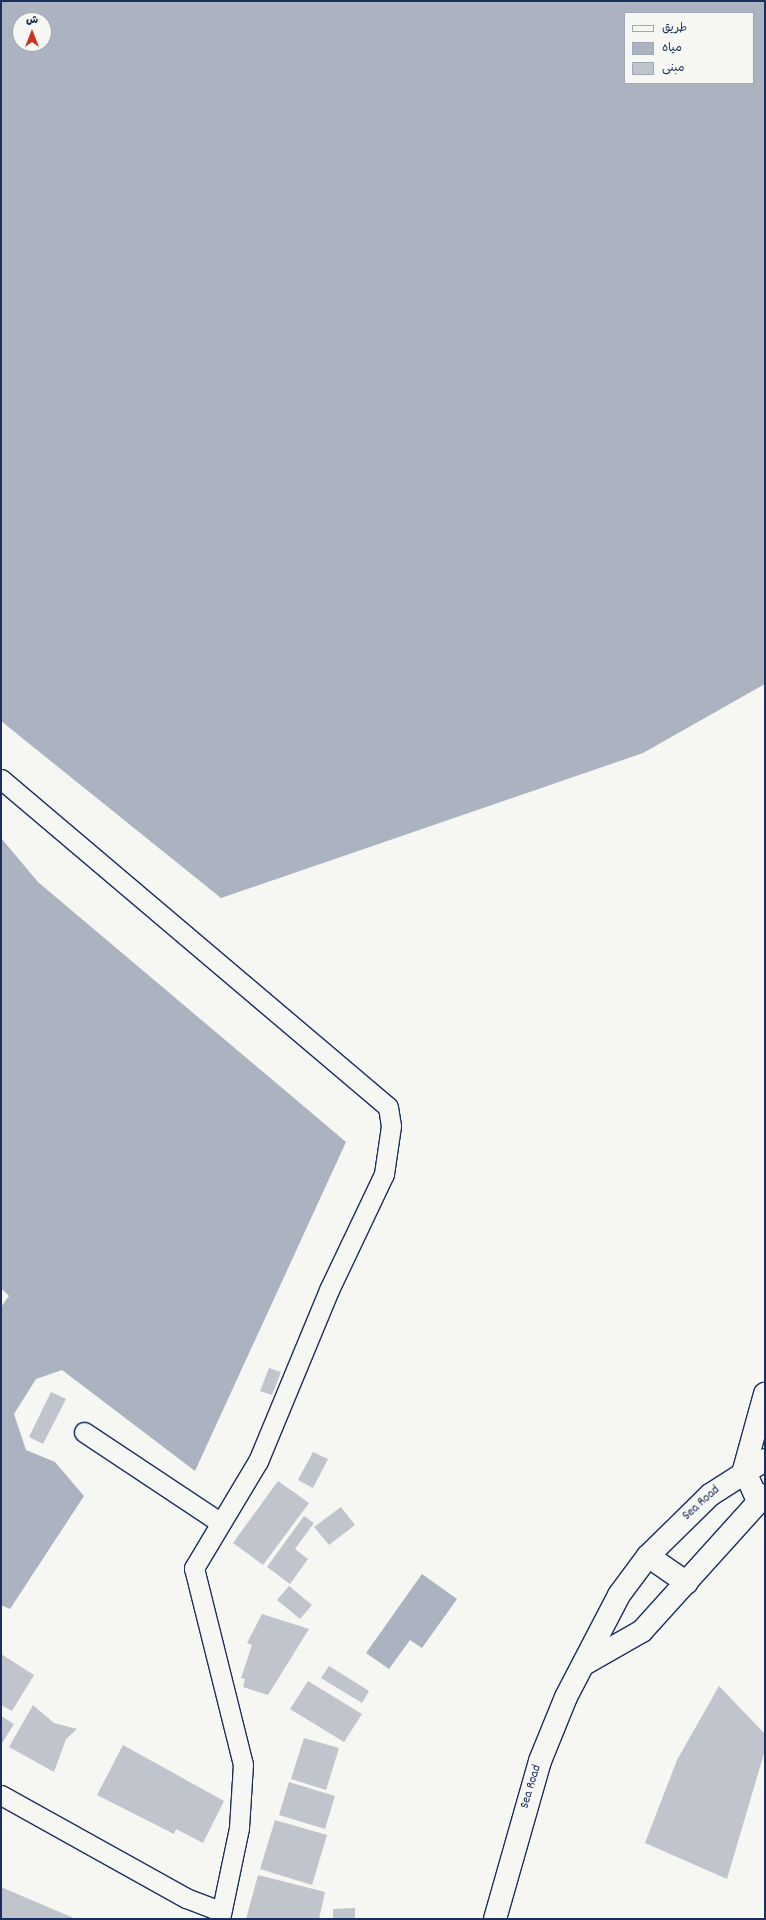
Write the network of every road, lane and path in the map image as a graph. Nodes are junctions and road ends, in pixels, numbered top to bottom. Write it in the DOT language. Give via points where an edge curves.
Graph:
graph roads {
  1 [pos="1,779"];
  2 [pos="765,1394"];
  3 [pos="84,1432"];
  4 [pos="765,1460"];
  5 [pos="744,1470"];
  6 [pos="762,1498"];
  7 [pos="221,1522"];
  8 [pos="648,1556"];
  9 [pos="688,1583"];
  10 [pos="586,1662"];
  11 [pos="1,1795"];
  12 [pos="220,1915"];
  13 [pos="495,1919"];
  1 -- 7 [label="lane" via="388,1107 391,1126 384,1174 329,1290 258,1461"];
  2 -- 5 [label="main road"];
  3 -- 7 [label="lane"];
  4 -- 5 [label="main road, Sea Road"];
  5 -- 6 [label="main road"];
  5 -- 8 [label="main road, Sea Road" via="710,1495"];
  6 -- 9 [label="main road" via="720,1541"];
  7 -- 12 [label="lane" via="194,1568 242,1764 239,1828"];
  8 -- 9 [label="main road"];
  8 -- 10 [label="main road, Sea Road" via="619,1596"];
  9 -- 10 [label="main road" via="642,1631"];
  10 -- 13 [label="main road, Sea Road" via="566,1697 540,1761"];
  11 -- 12 [label="lane"];
}
